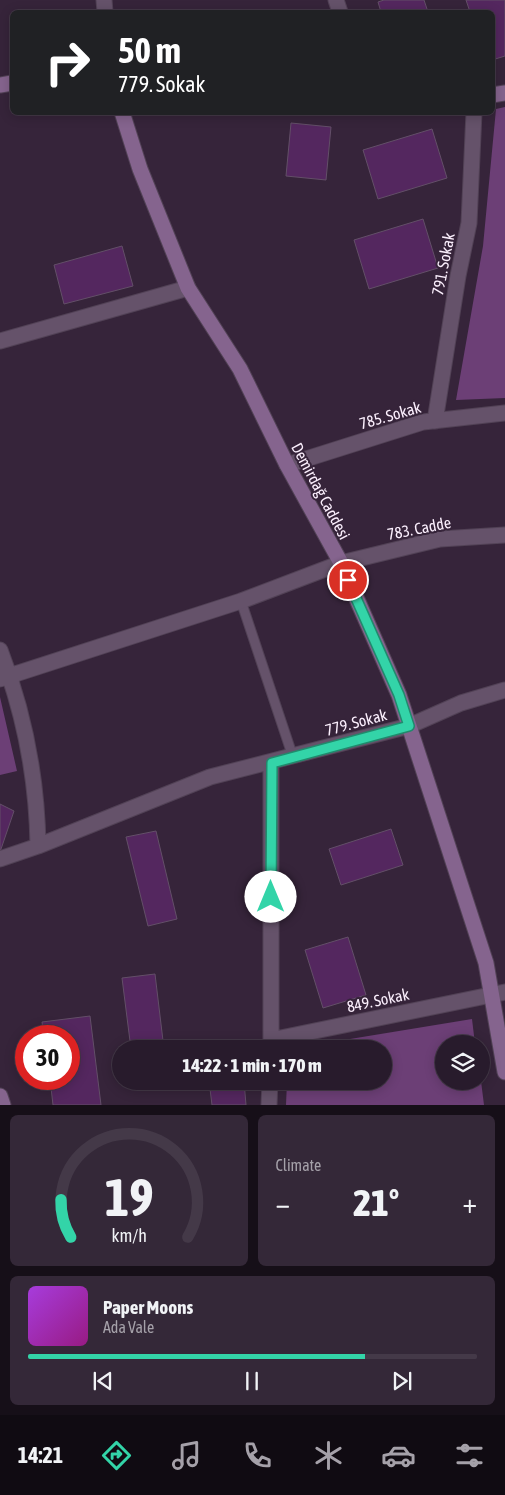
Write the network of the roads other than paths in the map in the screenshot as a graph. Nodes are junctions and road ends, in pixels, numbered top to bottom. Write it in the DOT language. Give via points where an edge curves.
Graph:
graph roads {
  1 [pos="123,115"];
  2 [pos="474,115"];
  3 [pos="188,288"];
  4 [pos="0,341"];
  5 [pos="505,413"];
  6 [pos="436,421"];
  7 [pos="287,466"];
  8 [pos="505,535"];
  9 [pos="341,563"];
  10 [pos="241,601"];
  11 [pos="0,650"];
  12 [pos="5,677"];
  13 [pos="505,690"];
  14 [pos="409,726"];
  15 [pos="293,757"];
  16 [pos="272,763"];
  17 [pos="38,846"];
  18 [pos="0,859"];
  19 [pos="498,993"];
  20 [pos="271,1040"];
  21 [pos="289,1040"];
  22 [pos="505,1072"];
  23 [pos="270,1090"];
  24 [pos="0,1096"];
  25 [pos="3,1105"];
  26 [pos="269,1105"];
  1 -- 3 [label="street, Demirdağ Caddesi" via="140,169"];
  2 -- 6 [label="street, 791. Sokak" via="469,223"];
  3 -- 4 [label="street"];
  3 -- 7 [label="street, Demirdağ Caddesi" via="240,369"];
  5 -- 6 [label="street, 785. Sokak"];
  6 -- 7 [label="street, 785. Sokak" via="423,422"];
  7 -- 9 [label="street, Demirdağ Caddesi"];
  8 -- 9 [label="street, 783. Cadde" via="440,539"];
  9 -- 10 [label="street, 783. Cadde"];
  9 -- 14 [label="street, Demirdağ Caddesi" via="399,695"];
  10 -- 12 [label="street, 783. Cadde"];
  10 -- 15 [label="lane"];
  11 -- 12 [label="street"];
  12 -- 17 [label="street" via="25,731"];
  13 -- 14 [label="street, 779. Sokak" via="461,703"];
  14 -- 15 [label="street, 779. Sokak"];
  14 -- 19 [label="street, Demirdağ Caddesi"];
  15 -- 16 [label="street, 779. Sokak"];
  16 -- 17 [label="street, 779. Sokak" via="210,777"];
  16 -- 20 [label="street"];
  17 -- 18 [label="street, 779. Sokak"];
  19 -- 21 [label="street, 849. Sokak"];
  19 -- 22 [label="street, Demirdağ Caddesi"];
  23 -- 26 [label="street"];
  24 -- 25 [label="street"];
}
